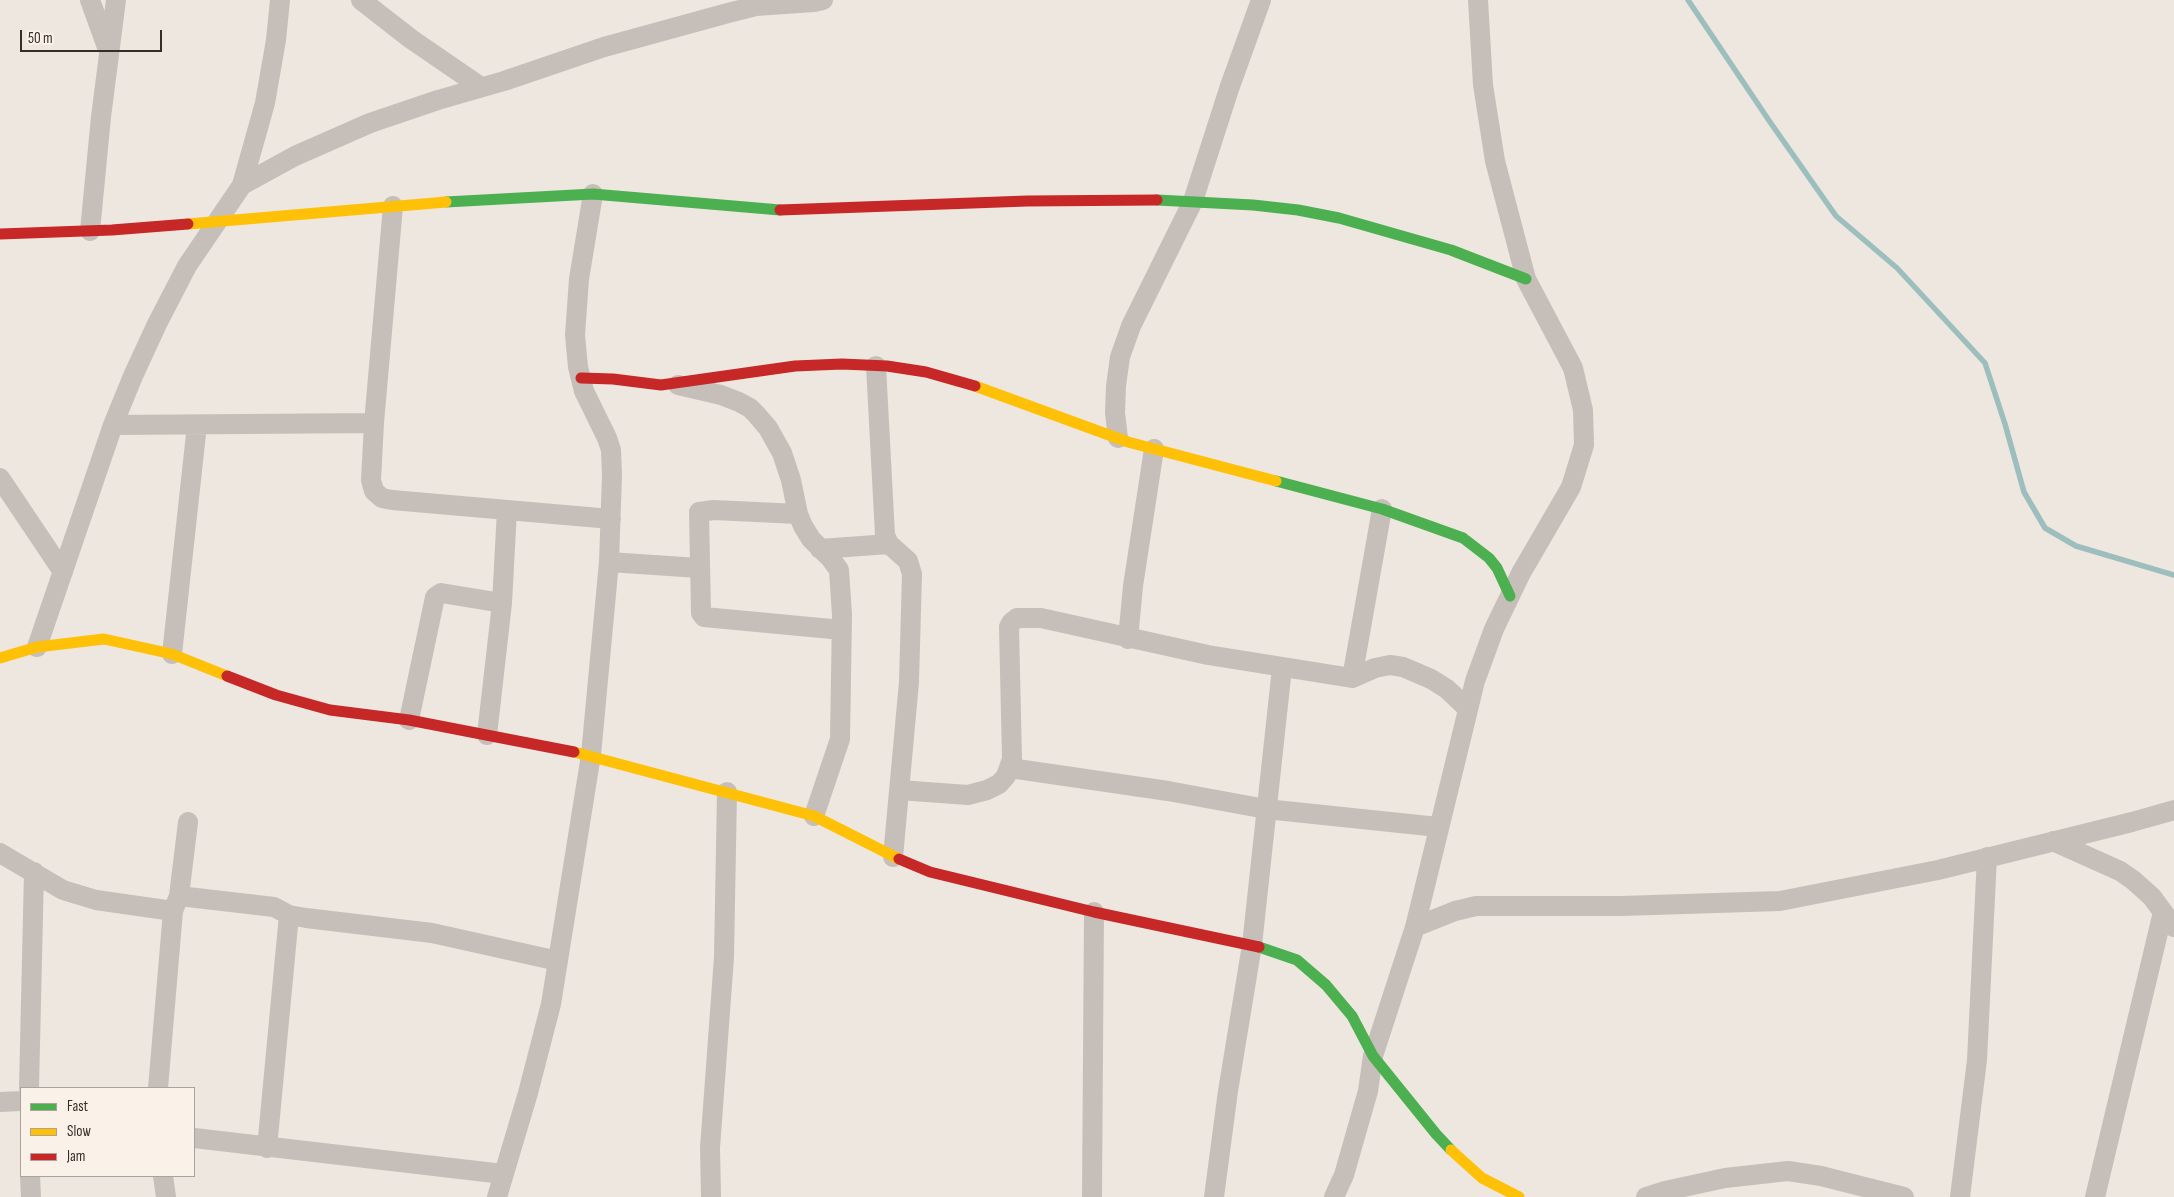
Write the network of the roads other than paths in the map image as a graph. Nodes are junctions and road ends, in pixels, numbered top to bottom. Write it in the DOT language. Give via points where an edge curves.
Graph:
graph roads {
  1 [pos="90,0"];
  2 [pos="116,0"];
  3 [pos="280,0"];
  4 [pos="361,0"];
  5 [pos="823,0"];
  6 [pos="1261,0"];
  7 [pos="1478,0"];
  8 [pos="109,53"];
  9 [pos="481,86"];
  10 [pos="242,185"];
  11 [pos="593,194"];
  12 [pos="1193,201"];
  13 [pos="393,206"];
  14 [pos="216,223"];
  15 [pos="90,231"];
  16 [pos="0,234"];
  17 [pos="1526,279"];
  18 [pos="876,366"];
  19 [pos="581,378"];
  20 [pos="674,384"];
  21 [pos="374,423"];
  22 [pos="114,425"];
  23 [pos="197,425"];
  24 [pos="1118,438"];
  25 [pos="1154,449"];
  26 [pos="3,486"];
  27 [pos="1382,509"];
  28 [pos="507,510"];
  29 [pos="798,514"];
  30 [pos="611,519"];
  31 [pos="889,544"];
  32 [pos="820,549"];
  33 [pos="609,562"];
  34 [pos="699,568"];
  35 [pos="63,572"];
  36 [pos="1510,596"];
  37 [pos="502,603"];
  38 [pos="842,630"];
  39 [pos="1128,638"];
  40 [pos="36,647"];
  41 [pos="172,654"];
  42 [pos="0,658"];
  43 [pos="1282,668"];
  44 [pos="1352,678"];
  45 [pos="1468,709"];
  46 [pos="409,720"];
  47 [pos="487,735"];
  48 [pos="591,755"];
  49 [pos="1010,768"];
  50 [pos="899,790"];
  51 [pos="726,792"];
  52 [pos="1266,809"];
  53 [pos="2174,810"];
  54 [pos="814,816"];
  55 [pos="188,822"];
  56 [pos="1438,827"];
  57 [pos="2053,841"];
  58 [pos="0,853"];
  59 [pos="893,857"];
  60 [pos="1987,857"];
  61 [pos="34,872"];
  62 [pos="176,904"];
  63 [pos="1094,912"];
  64 [pos="289,915"];
  65 [pos="2169,919"];
  66 [pos="1415,927"];
  67 [pos="1252,945"];
  68 [pos="558,960"];
  69 [pos="1373,1056"];
  70 [pos="29,1087"];
  71 [pos="158,1087"];
  72 [pos="20,1101"];
  73 [pos="0,1102"];
  74 [pos="195,1138"];
  75 [pos="267,1148"];
  76 [pos="503,1174"];
  77 [pos="30,1177"];
  78 [pos="163,1177"];
  79 [pos="31,1197"];
  80 [pos="166,1197"];
  81 [pos="497,1197"];
  82 [pos="711,1197"];
  83 [pos="1092,1197"];
  84 [pos="1214,1197"];
  85 [pos="1335,1197"];
  86 [pos="1519,1197"];
  87 [pos="1646,1197"];
  88 [pos="1904,1197"];
  89 [pos="1960,1197"];
  90 [pos="2095,1197"];
  1 -- 8 [label="street"];
  2 -- 8 [label="street"];
  3 -- 10 [label="street" via="265,103"];
  4 -- 9 [label="street" via="411,39"];
  5 -- 9 [label="street" via="756,6 728,13 604,47"];
  6 -- 12 [label="street"];
  7 -- 17 [label="street" via="1483,85 1495,161"];
  8 -- 15 [label="street"];
  9 -- 10 [label="street" via="370,123 295,156"];
  10 -- 14 [label="street"];
  11 -- 12 [label="street" via="793,210 1027,201"];
  11 -- 13 [label="street"];
  11 -- 19 [label="street" via="576,306 575,335"];
  12 -- 17 [label="street" via="1298,210 1339,218 1451,250"];
  12 -- 24 [label="street" via="1131,326 1120,357 1115,413"];
  13 -- 14 [label="street"];
  13 -- 21 [label="street"];
  14 -- 15 [label="street"];
  14 -- 22 [label="street" via="187,266 157,324"];
  15 -- 16 [label="street"];
  17 -- 36 [label="street" via="1573,368 1583,410 1584,444 1572,488"];
  18 -- 20 [label="street" via="795,366"];
  18 -- 24 [label="street" via="926,372 994,392"];
  18 -- 31 [label="street" via="883,524"];
  19 -- 20 [label="street"];
  19 -- 30 [label="street" via="611,450"];
  20 -- 29 [label="street" via="720,395 745,405 756,414 782,453 792,480"];
  21 -- 23 [label="street"];
  21 -- 28 [label="street" via="371,480 374,491 382,498"];
  22 -- 23 [label="street"];
  22 -- 35 [label="street"];
  23 -- 41 [label="street"];
  24 -- 25 [label="street"];
  25 -- 27 [label="street"];
  25 -- 39 [label="street"];
  26 -- 35 [label="street"];
  27 -- 36 [label="street" via="1463,538 1497,568"];
  27 -- 44 [label="street"];
  28 -- 30 [label="street"];
  28 -- 37 [label="street"];
  29 -- 32 [label="street"];
  29 -- 34 [label="street" via="699,512"];
  30 -- 33 [label="street"];
  31 -- 32 [label="street"];
  31 -- 50 [label="street" via="908,561 912,574 909,682"];
  32 -- 38 [label="street" via="838,570"];
  33 -- 34 [label="street"];
  33 -- 48 [label="street"];
  34 -- 38 [label="street" via="701,613 704,617"];
  35 -- 40 [label="street"];
  36 -- 45 [label="street" via="1494,629"];
  37 -- 46 [label="street" via="442,593 435,597"];
  37 -- 47 [label="street"];
  38 -- 54 [label="street" via="840,739"];
  39 -- 43 [label="street"];
  39 -- 49 [label="street" via="1041,618 1017,618 1011,623"];
  40 -- 41 [label="street" via="104,640"];
  40 -- 42 [label="street"];
  41 -- 46 [label="street" via="276,696 330,710"];
  43 -- 44 [label="street"];
  43 -- 52 [label="street"];
  44 -- 45 [label="street" via="1375,668 1403,666 1431,678"];
  45 -- 56 [label="street"];
  46 -- 47 [label="street"];
  47 -- 48 [label="street"];
  48 -- 51 [label="street"];
  48 -- 68 [label="street"];
  49 -- 50 [label="street" via="999,784 968,795"];
  49 -- 52 [label="street"];
  50 -- 59 [label="street"];
  51 -- 54 [label="street"];
  51 -- 82 [label="street" via="725,948 710,1148"];
  52 -- 56 [label="street"];
  52 -- 67 [label="street"];
  53 -- 57 [label="street"];
  54 -- 59 [label="street"];
  55 -- 62 [label="street"];
  56 -- 66 [label="street"];
  57 -- 60 [label="street"];
  57 -- 65 [label="street" via="2120,871 2133,880"];
  58 -- 61 [label="street"];
  59 -- 63 [label="street" via="948,877"];
  60 -- 66 [label="street" via="1938,870 1780,901 1476,906"];
  60 -- 89 [label="street" via="1977,1060"];
  61 -- 62 [label="street" via="63,890 96,900"];
  61 -- 70 [label="street"];
  62 -- 64 [label="street" via="274,907"];
  62 -- 71 [label="street"];
  63 -- 67 [label="street"];
  63 -- 83 [label="street"];
  64 -- 68 [label="street" via="432,933"];
  64 -- 75 [label="street"];
  65 -- 90 [label="street"];
  66 -- 69 [label="street"];
  67 -- 69 [label="street" via="1297,960 1326,985 1352,1016"];
  67 -- 84 [label="street"];
  68 -- 76 [label="street" via="528,1093"];
  69 -- 85 [label="street" via="1368,1091"];
  69 -- 86 [label="street" via="1462,1161 1482,1178"];
  72 -- 73 [label="street"];
  74 -- 75 [label="street"];
  75 -- 76 [label="street"];
  76 -- 81 [label="street"];
  77 -- 79 [label="street"];
  78 -- 80 [label="street"];
  87 -- 88 [label="street" via="1725,1178 1788,1171"];
}
